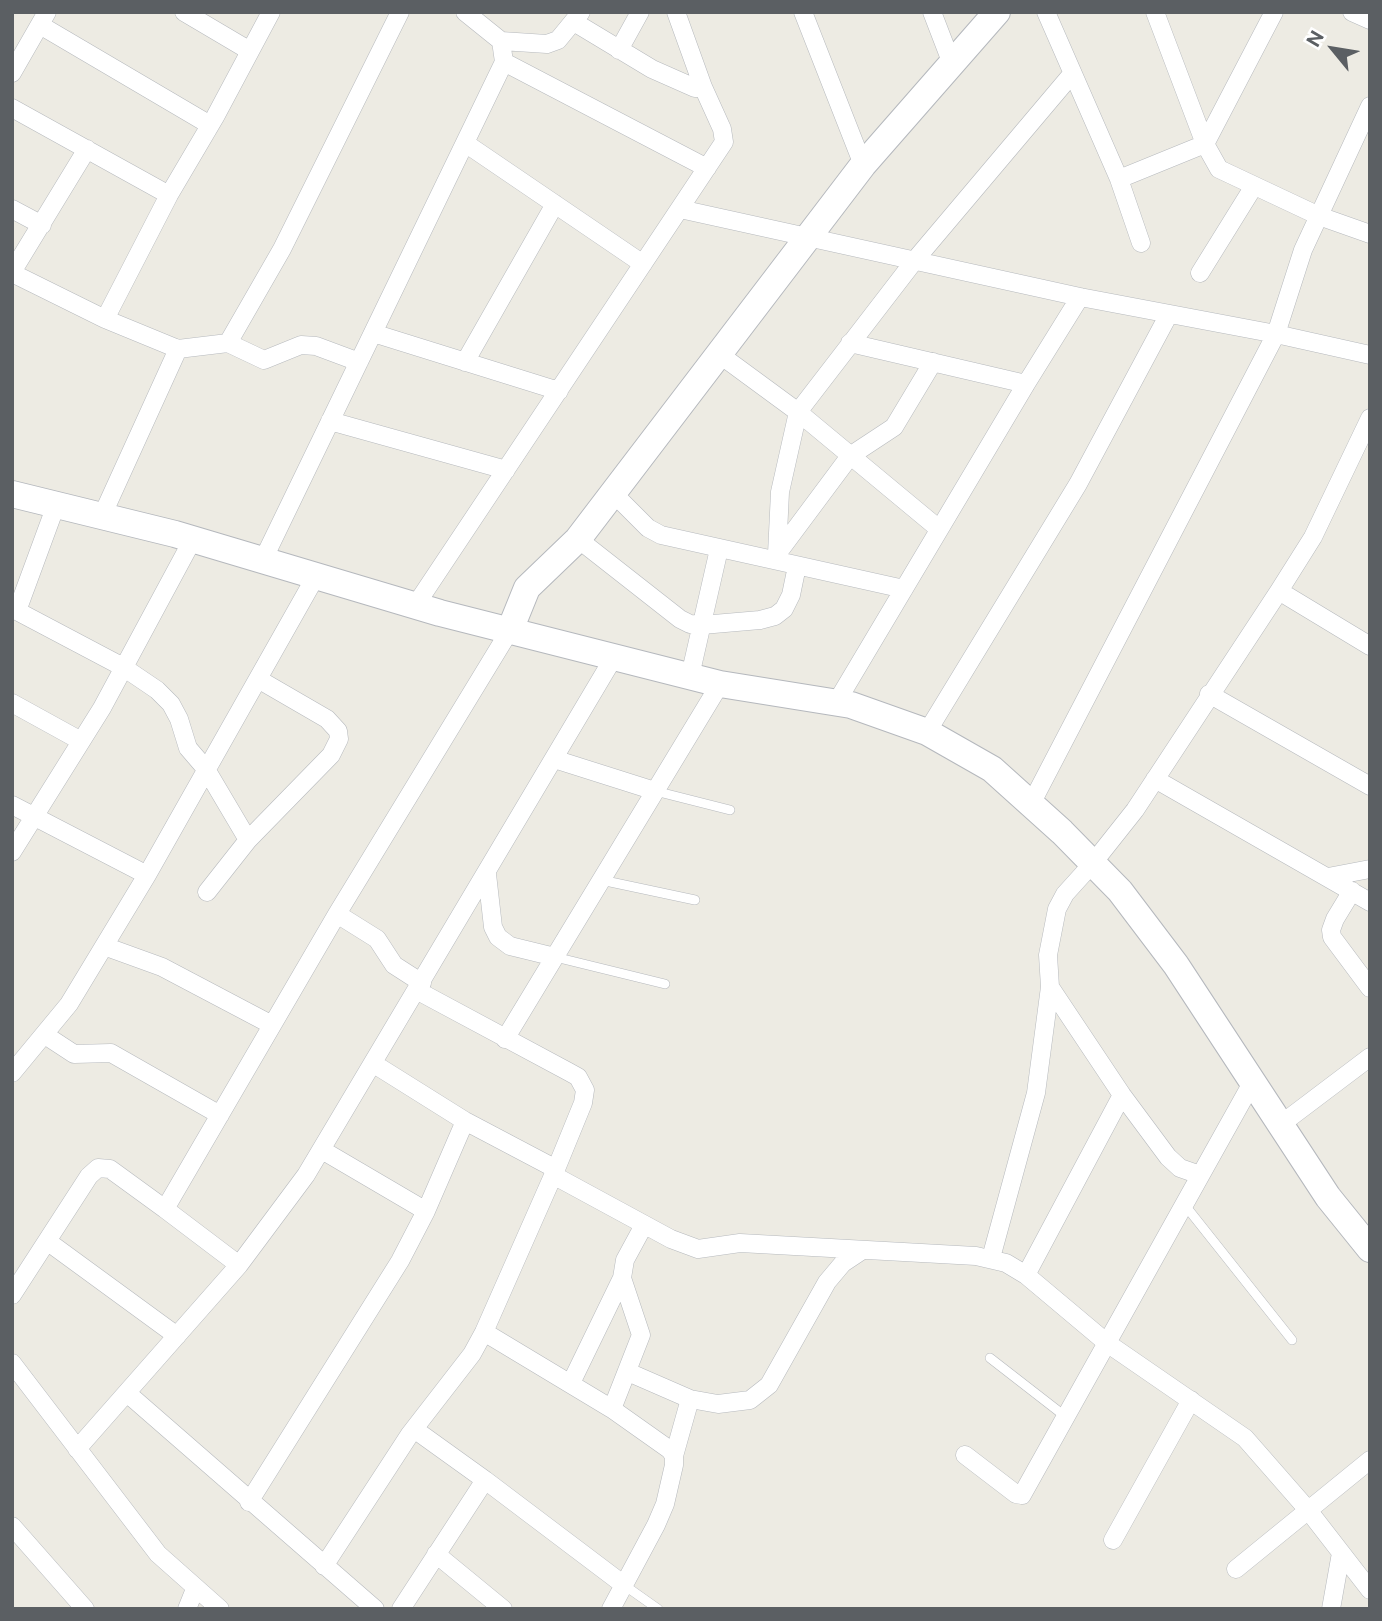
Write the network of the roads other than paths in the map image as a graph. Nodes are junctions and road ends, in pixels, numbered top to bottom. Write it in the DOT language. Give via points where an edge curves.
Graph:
graph roads {
  1 [pos="184,12"];
  2 [pos="271,12"];
  3 [pos="640,12"];
  4 [pos="676,12"];
  5 [pos="803,12"];
  6 [pos="932,12"];
  7 [pos="997,12"];
  8 [pos="1046,12"];
  9 [pos="1155,12"];
  10 [pos="1274,12"];
  11 [pos="1352,12"];
  12 [pos="468,13"];
  13 [pos="392,15"];
  14 [pos="578,17"];
  15 [pos="44,19"];
  16 [pos="1370,20"];
  17 [pos="501,41"];
  18 [pos="619,50"];
  19 [pos="250,51"];
  20 [pos="504,62"];
  21 [pos="952,64"];
  22 [pos="12,73"];
  23 [pos="1072,74"];
  24 [pos="703,87"];
  25 [pos="1370,106"];
  26 [pos="12,108"];
  27 [pos="210,125"];
  28 [pos="465,143"];
  29 [pos="1205,144"];
  30 [pos="87,149"];
  31 [pos="863,164"];
  32 [pos="707,168"];
  33 [pos="1119,179"];
  34 [pos="1254,186"];
  35 [pos="169,195"];
  36 [pos="555,204"];
  37 [pos="12,209"];
  38 [pos="680,209"];
  39 [pos="1319,216"];
  40 [pos="42,225"];
  41 [pos="1370,234"];
  42 [pos="806,238"];
  43 [pos="1141,243"];
  44 [pos="915,260"];
  45 [pos="643,264"];
  46 [pos="12,272"];
  47 [pos="1200,273"];
  48 [pos="1080,297"];
  49 [pos="1169,314"];
  50 [pos="105,319"];
  51 [pos="373,333"];
  52 [pos="1276,334"];
  53 [pos="228,343"];
  54 [pos="850,343"];
  55 [pos="178,349"];
  56 [pos="719,354"];
  57 [pos="1370,355"];
  58 [pos="359,362"];
  59 [pos="465,362"];
  60 [pos="933,362"];
  61 [pos="1026,384"];
  62 [pos="559,391"];
  63 [pos="798,412"];
  64 [pos="1370,418"];
  65 [pos="330,421"];
  66 [pos="850,456"];
  67 [pos="506,470"];
  68 [pos="613,493"];
  69 [pos="12,494"];
  70 [pos="56,505"];
  71 [pos="102,516"];
  72 [pos="939,529"];
  73 [pos="193,539"];
  74 [pos="578,539"];
  75 [pos="719,549"];
  76 [pos="775,557"];
  77 [pos="263,560"];
  78 [pos="797,566"];
  79 [pos="316,576"];
  80 [pos="904,589"];
  81 [pos="1279,591"];
  82 [pos="415,606"];
  83 [pos="15,610"];
  84 [pos="702,625"];
  85 [pos="510,630"];
  86 [pos="1370,646"];
  87 [pos="614,657"];
  88 [pos="124,667"];
  89 [pos="690,676"];
  90 [pos="258,680"];
  91 [pos="720,684"];
  92 [pos="1209,694"];
  93 [pos="12,703"];
  94 [pos="836,703"];
  95 [pos="927,732"];
  96 [pos="81,741"];
  97 [pos="554,759"];
  98 [pos="206,769"];
  99 [pos="1156,779"];
  100 [pos="1370,786"];
  101 [pos="654,791"];
  102 [pos="1031,804"];
  103 [pos="12,805"];
  104 [pos="730,810"];
  105 [pos="34,817"];
  106 [pos="248,840"];
  107 [pos="12,852"];
  108 [pos="1093,863"];
  109 [pos="1370,869"];
  110 [pos="486,874"];
  111 [pos="147,875"];
  112 [pos="1328,877"];
  113 [pos="601,880"];
  114 [pos="1353,891"];
  115 [pos="207,892"];
  116 [pos="695,900"];
  117 [pos="1370,902"];
  118 [pos="337,914"];
  119 [pos="104,946"];
  120 [pos="555,957"];
  121 [pos="665,984"];
  122 [pos="420,987"];
  123 [pos="1050,987"];
  124 [pos="1370,988"];
  125 [pos="272,1025"];
  126 [pos="45,1035"];
  127 [pos="505,1039"];
  128 [pos="1370,1057"];
  129 [pos="374,1064"];
  130 [pos="12,1073"];
  131 [pos="1252,1083"];
  132 [pos="1122,1095"];
  133 [pos="220,1115"];
  134 [pos="465,1121"];
  135 [pos="1280,1125"];
  136 [pos="322,1150"];
  137 [pos="554,1172"];
  138 [pos="1200,1175"];
  139 [pos="1184,1204"];
  140 [pos="165,1209"];
  141 [pos="426,1211"];
  142 [pos="644,1225"];
  143 [pos="47,1241"];
  144 [pos="1370,1249"];
  145 [pos="861,1251"];
  146 [pos="991,1258"];
  147 [pos="239,1265"];
  148 [pos="1026,1275"];
  149 [pos="622,1278"];
  150 [pos="12,1295"];
  151 [pos="484,1332"];
  152 [pos="177,1336"];
  153 [pos="1292,1340"];
  154 [pos="1107,1343"];
  155 [pos="990,1358"];
  156 [pos="12,1363"];
  157 [pos="628,1372"];
  158 [pos="571,1383"];
  159 [pos="127,1393"];
  160 [pos="690,1399"];
  161 [pos="1191,1400"];
  162 [pos="612,1409"];
  163 [pos="1066,1417"];
  164 [pos="414,1429"];
  165 [pos="77,1449"];
  166 [pos="965,1455"];
  167 [pos="674,1456"];
  168 [pos="1370,1460"];
  169 [pos="485,1480"];
  170 [pos="249,1502"];
  171 [pos="1308,1510"];
  172 [pos="14,1534"];
  173 [pos="1113,1540"];
  174 [pos="1342,1553"];
  175 [pos="436,1554"];
  176 [pos="324,1566"];
  177 [pos="1236,1569"];
  178 [pos="624,1585"];
  179 [pos="195,1589"];
  180 [pos="1370,1590"];
  181 [pos="85,1609"];
  182 [pos="187,1609"];
  183 [pos="220,1609"];
  184 [pos="375,1609"];
  185 [pos="401,1609"];
  186 [pos="503,1609"];
  187 [pos="611,1609"];
  188 [pos="658,1609"];
  189 [pos="1331,1609"];
  1 -- 19 [label="street"];
  2 -- 19 [label="street"];
  3 -- 18 [label="street"];
  4 -- 24 [label="street"];
  5 -- 31 [label="street"];
  6 -- 21 [label="street"];
  7 -- 21 [label="street"];
  8 -- 23 [label="street"];
  9 -- 29 [label="street"];
  10 -- 29 [label="street"];
  11 -- 16 [label="street"];
  12 -- 17 [label="street"];
  13 -- 53 [label="street" via="282,249"];
  14 -- 17 [label="street" via="558,40 547,44"];
  14 -- 18 [label="street"];
  15 -- 22 [label="street"];
  15 -- 27 [label="street"];
  17 -- 20 [label="street"];
  18 -- 24 [label="street" via="674,79"];
  19 -- 27 [label="street"];
  20 -- 28 [label="street"];
  20 -- 32 [label="street"];
  21 -- 31 [label="street"];
  23 -- 33 [label="street"];
  23 -- 44 [label="street"];
  24 -- 32 [label="street" via="724,139"];
  25 -- 39 [label="street"];
  26 -- 30 [label="street"];
  27 -- 35 [label="street"];
  28 -- 36 [label="street"];
  28 -- 51 [label="street"];
  29 -- 33 [label="street"];
  29 -- 34 [label="street" via="1219,169"];
  30 -- 35 [label="street"];
  30 -- 40 [label="street"];
  31 -- 42 [label="street"];
  32 -- 38 [label="street"];
  33 -- 43 [label="street"];
  34 -- 39 [label="street"];
  34 -- 47 [label="street"];
  35 -- 50 [label="street"];
  36 -- 45 [label="street"];
  36 -- 59 [label="street"];
  37 -- 40 [label="street"];
  38 -- 42 [label="street"];
  38 -- 45 [label="street"];
  39 -- 41 [label="street"];
  39 -- 52 [label="street"];
  40 -- 46 [label="street"];
  42 -- 44 [label="street"];
  42 -- 56 [label="street"];
  44 -- 48 [label="street"];
  44 -- 54 [label="street"];
  45 -- 62 [label="street"];
  46 -- 50 [label="street"];
  48 -- 49 [label="street"];
  48 -- 61 [label="street"];
  49 -- 52 [label="street"];
  49 -- 95 [label="street" via="1079,484"];
  50 -- 55 [label="street"];
  51 -- 58 [label="street"];
  51 -- 59 [label="street"];
  52 -- 57 [label="street"];
  52 -- 102 [label="street"];
  53 -- 55 [label="street"];
  53 -- 58 [label="street" via="264,360 301,345"];
  54 -- 60 [label="street"];
  54 -- 63 [label="street"];
  55 -- 71 [label="street"];
  56 -- 63 [label="street"];
  56 -- 68 [label="street"];
  58 -- 65 [label="street"];
  59 -- 62 [label="street"];
  60 -- 61 [label="street"];
  60 -- 66 [label="street" via="894,427"];
  61 -- 72 [label="street"];
  62 -- 67 [label="street"];
  63 -- 66 [label="street"];
  63 -- 76 [label="street" via="780,492"];
  64 -- 81 [label="street" via="1313,537"];
  65 -- 67 [label="street"];
  65 -- 77 [label="street"];
  66 -- 72 [label="street"];
  66 -- 76 [label="street"];
  67 -- 82 [label="street"];
  68 -- 74 [label="street"];
  68 -- 75 [label="street" via="661,535"];
  69 -- 70 [label="street"];
  70 -- 71 [label="street"];
  70 -- 83 [label="street"];
  71 -- 73 [label="street"];
  72 -- 80 [label="street"];
  73 -- 77 [label="street"];
  73 -- 88 [label="street"];
  74 -- 84 [label="street" via="680,619"];
  74 -- 85 [label="street" via="527,588"];
  75 -- 76 [label="street"];
  75 -- 84 [label="street"];
  76 -- 78 [label="street"];
  77 -- 79 [label="street"];
  78 -- 80 [label="street"];
  78 -- 84 [label="street" via="785,609 775,616"];
  79 -- 82 [label="street"];
  79 -- 90 [label="street"];
  80 -- 94 [label="street"];
  81 -- 86 [label="street"];
  81 -- 92 [label="street"];
  82 -- 85 [label="street"];
  83 -- 88 [label="street"];
  84 -- 89 [label="street"];
  85 -- 87 [label="street"];
  85 -- 118 [label="street"];
  87 -- 89 [label="street"];
  87 -- 97 [label="street"];
  88 -- 96 [label="street"];
  88 -- 98 [label="street" via="171,704 188,748"];
  89 -- 91 [label="street"];
  90 -- 98 [label="street"];
  90 -- 106 [label="street" via="327,719 338,731 338,739 331,755"];
  91 -- 94 [label="street"];
  91 -- 101 [label="street"];
  92 -- 99 [label="street"];
  92 -- 100 [label="street"];
  93 -- 96 [label="street"];
  94 -- 95 [label="street"];
  95 -- 102 [label="street" via="992,769"];
  96 -- 105 [label="street"];
  97 -- 101 [label="street"];
  97 -- 110 [label="street"];
  98 -- 106 [label="street"];
  98 -- 111 [label="street"];
  99 -- 108 [label="street"];
  99 -- 112 [label="street"];
  101 -- 104 [label="lane"];
  101 -- 113 [label="street"];
  102 -- 108 [label="street"];
  103 -- 105 [label="street"];
  105 -- 107 [label="street"];
  105 -- 111 [label="street"];
  106 -- 115 [label="street"];
  108 -- 123 [label="street" via="1057,909 1048,955"];
  108 -- 131 [label="street" via="1176,965"];
  109 -- 112 [label="street"];
  110 -- 120 [label="street" via="498,937 510,946"];
  110 -- 122 [label="street"];
  111 -- 119 [label="street"];
  112 -- 114 [label="street"];
  113 -- 116 [label="lane"];
  113 -- 120 [label="street"];
  114 -- 117 [label="street"];
  114 -- 124 [label="street" via="1335,919 1332,937"];
  118 -- 122 [label="street" via="377,939 394,965"];
  118 -- 125 [label="street"];
  119 -- 125 [label="street" via="162,967"];
  119 -- 126 [label="street"];
  120 -- 121 [label="lane"];
  120 -- 127 [label="street"];
  122 -- 127 [label="street"];
  122 -- 129 [label="street"];
  123 -- 132 [label="street"];
  123 -- 146 [label="street" via="1036,1093"];
  125 -- 133 [label="street"];
  126 -- 130 [label="street"];
  126 -- 133 [label="street" via="74,1054 111,1053"];
  127 -- 137 [label="street" via="583,1084 583,1103"];
  128 -- 135 [label="street"];
  129 -- 134 [label="street"];
  129 -- 136 [label="street"];
  131 -- 135 [label="street"];
  131 -- 138 [label="street"];
  132 -- 138 [label="street" via="1174,1163"];
  132 -- 148 [label="street"];
  133 -- 140 [label="street"];
  134 -- 137 [label="street"];
  134 -- 141 [label="street"];
  135 -- 144 [label="street"];
  136 -- 141 [label="street"];
  136 -- 147 [label="street"];
  137 -- 142 [label="street"];
  137 -- 151 [label="street"];
  138 -- 139 [label="street"];
  139 -- 153 [label="lane"];
  139 -- 154 [label="street"];
  140 -- 143 [label="street" via="110,1169 97,1168"];
  140 -- 147 [label="street"];
  141 -- 170 [label="street" via="400,1261"];
  142 -- 145 [label="street" via="698,1249 740,1243"];
  142 -- 149 [label="street" via="625,1261"];
  143 -- 150 [label="street"];
  143 -- 152 [label="street"];
  145 -- 146 [label="street"];
  145 -- 160 [label="street" via="827,1282 760,1394 737,1403"];
  146 -- 148 [label="street"];
  147 -- 152 [label="street"];
  148 -- 154 [label="street"];
  149 -- 157 [label="street" via="641,1335"];
  149 -- 158 [label="street"];
  151 -- 158 [label="street"];
  151 -- 164 [label="street"];
  152 -- 159 [label="street"];
  154 -- 161 [label="street"];
  154 -- 163 [label="street"];
  155 -- 163 [label="lane"];
  156 -- 165 [label="street"];
  157 -- 160 [label="street"];
  157 -- 162 [label="street"];
  158 -- 162 [label="street"];
  159 -- 165 [label="street"];
  159 -- 170 [label="street"];
  160 -- 167 [label="street"];
  161 -- 171 [label="street" via="1245,1438"];
  161 -- 173 [label="street"];
  162 -- 167 [label="street"];
  163 -- 166 [label="street" via="1022,1495"];
  164 -- 169 [label="street"];
  164 -- 176 [label="street"];
  165 -- 179 [label="street" via="158,1554"];
  167 -- 178 [label="street" via="656,1525"];
  168 -- 171 [label="street"];
  169 -- 175 [label="street"];
  169 -- 178 [label="street"];
  170 -- 176 [label="street"];
  171 -- 174 [label="street"];
  171 -- 177 [label="street"];
  172 -- 181 [label="street"];
  174 -- 180 [label="street"];
  174 -- 189 [label="street"];
  175 -- 185 [label="street"];
  175 -- 186 [label="street"];
  176 -- 184 [label="street"];
  178 -- 187 [label="street"];
  178 -- 188 [label="lane"];
  179 -- 182 [label="street"];
  179 -- 183 [label="street"];
}
